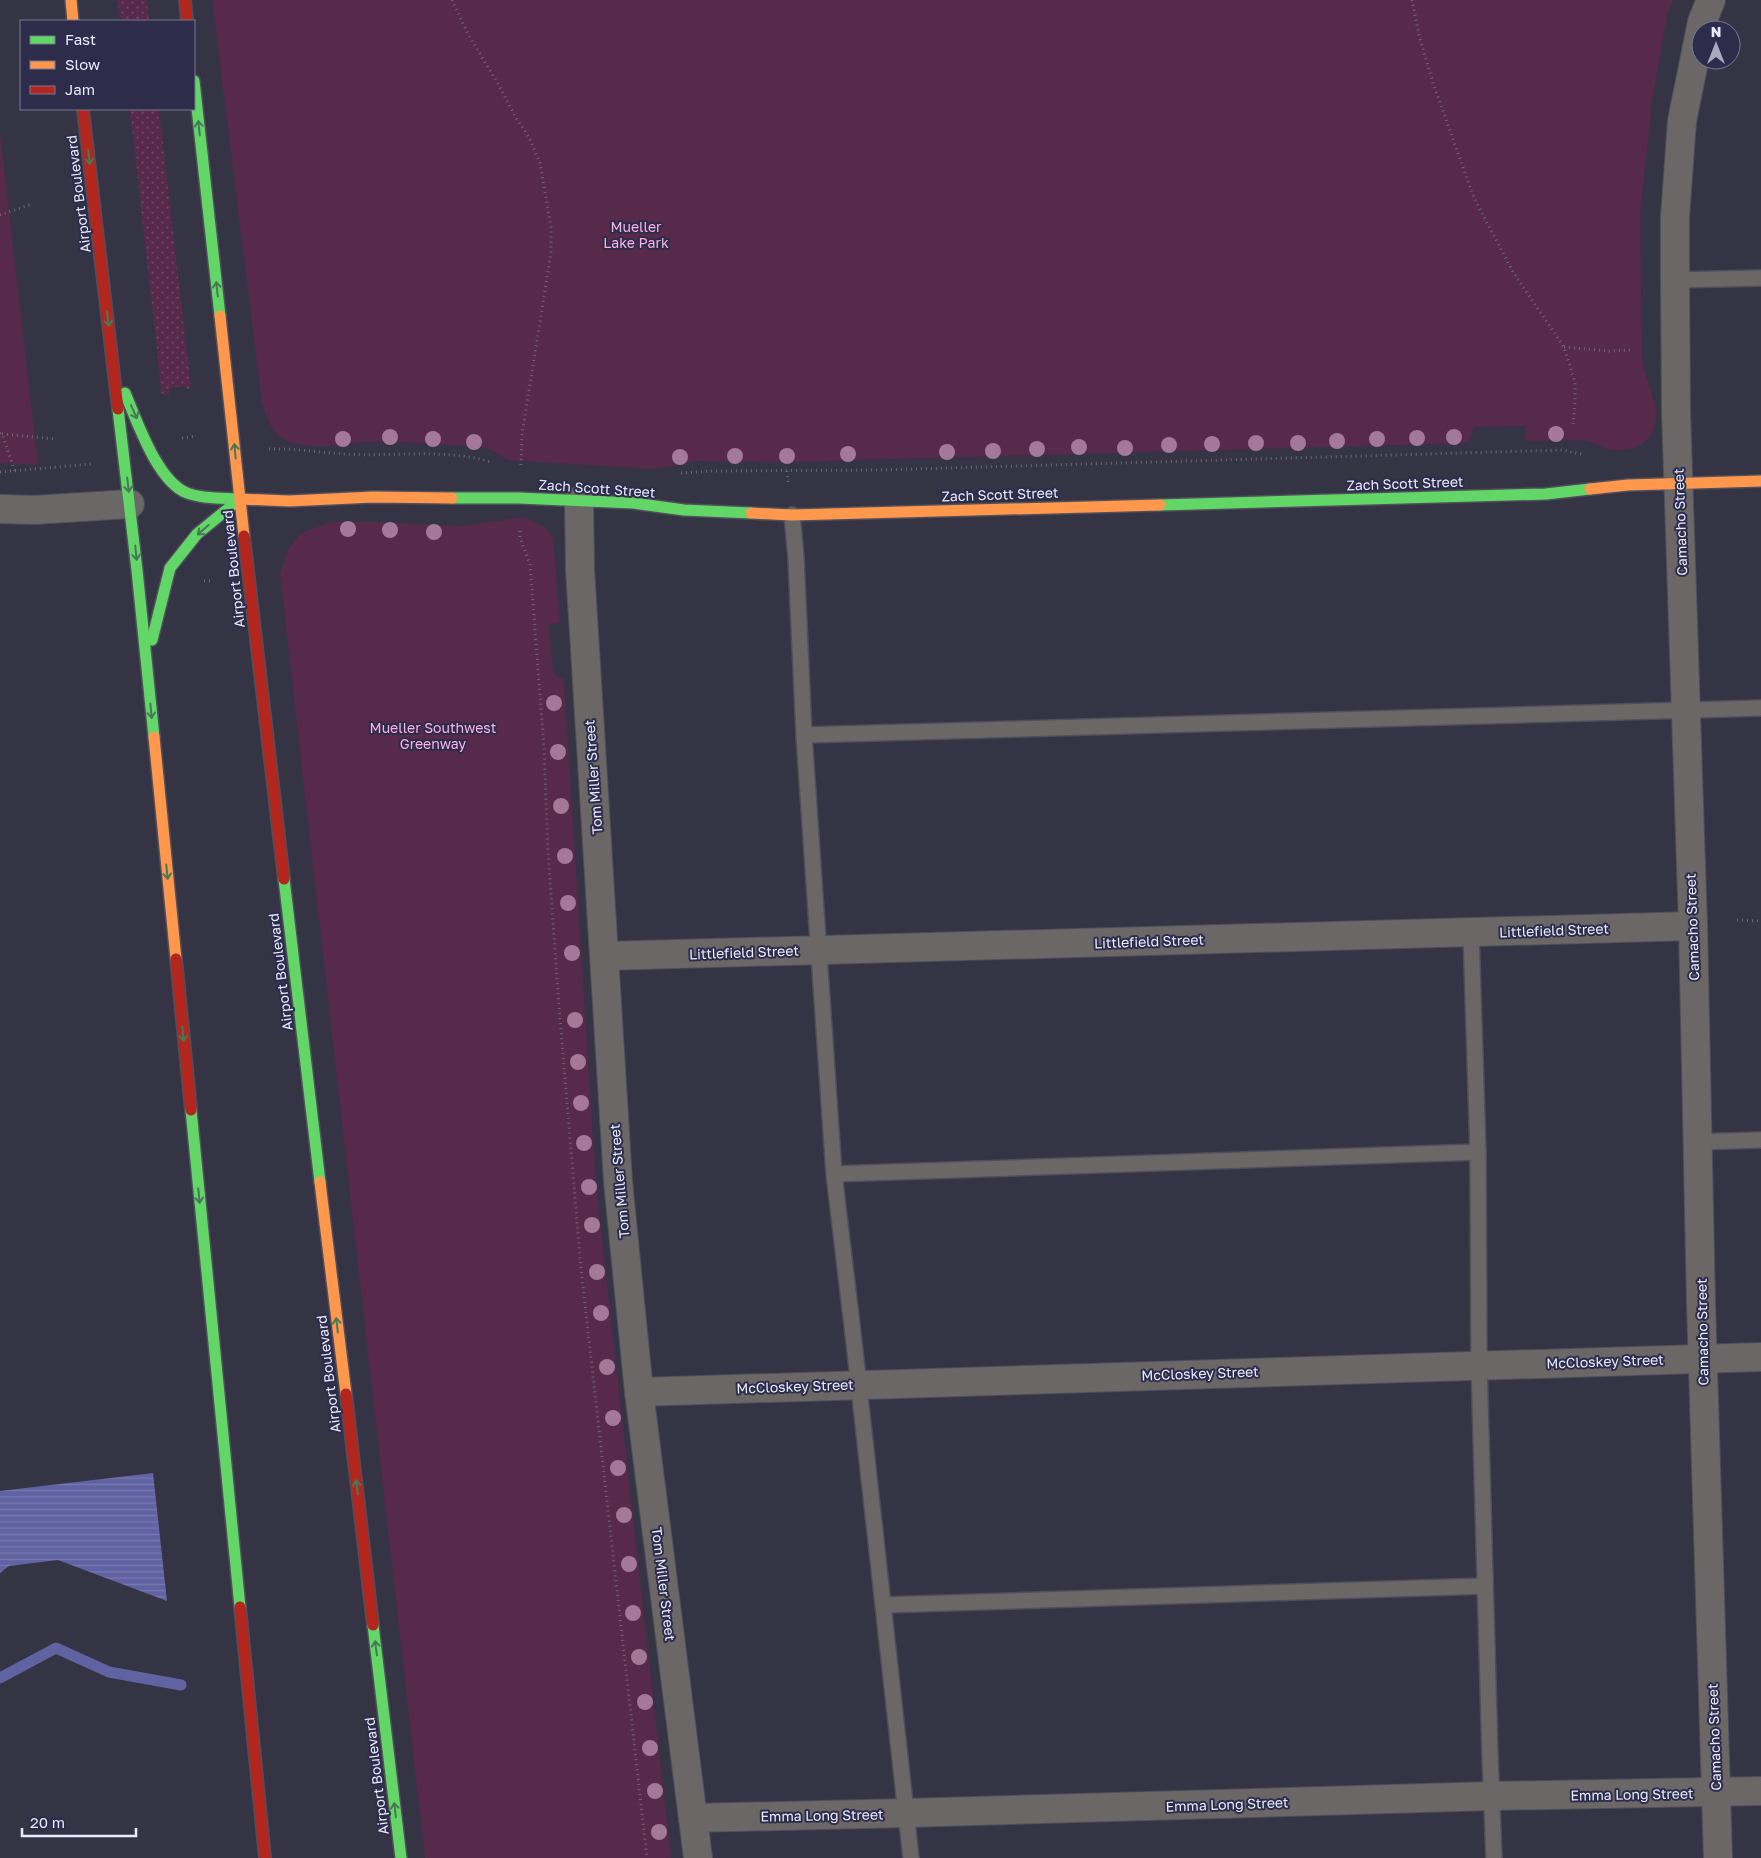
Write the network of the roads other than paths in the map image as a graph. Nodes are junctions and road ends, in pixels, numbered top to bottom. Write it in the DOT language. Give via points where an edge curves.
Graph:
graph roads {
  1 [pos="71,0"];
  2 [pos="184,0"];
  3 [pos="1710,0"];
  4 [pos="73,20"];
  5 [pos="187,20"];
  6 [pos="195,90"];
  7 [pos="83,110"];
  8 [pos="1761,278"];
  9 [pos="1675,280"];
  10 [pos="114,367"];
  11 [pos="1761,481"];
  12 [pos="1679,484"];
  13 [pos="240,499"];
  14 [pos="579,501"];
  15 [pos="130,504"];
  16 [pos="0,509"];
  17 [pos="792,515"];
  18 [pos="147,662"];
  19 [pos="1761,708"];
  20 [pos="1686,710"];
  21 [pos="804,735"];
  22 [pos="1693,926"];
  23 [pos="1471,932"];
  24 [pos="819,950"];
  25 [pos="605,956"];
  26 [pos="1761,1140"];
  27 [pos="1696,1142"];
  28 [pos="1478,1152"];
  29 [pos="834,1174"];
  30 [pos="1761,1357"];
  31 [pos="1702,1358"];
  32 [pos="1479,1364"];
  33 [pos="859,1384"];
  34 [pos="640,1392"];
  35 [pos="1485,1586"];
  36 [pos="883,1605"];
  37 [pos="1761,1792"];
  38 [pos="1716,1793"];
  39 [pos="1492,1796"];
  40 [pos="906,1813"];
  41 [pos="694,1818"];
  42 [pos="265,1858"];
  43 [pos="401,1858"];
  44 [pos="698,1858"];
  45 [pos="911,1858"];
  46 [pos="1494,1858"];
  47 [pos="1718,1858"];
  1 -- 4 [label="main road"];
  2 -- 5 [label="main road"];
  3 -- 9 [label="street, Camacho Street" via="1702,22 1682,120 1675,217"];
  13 -- 6 [label="main road, Airport Boulevard, one-way"];
  7 -- 10 [label="main road, Airport Boulevard, one-way"];
  8 -- 9 [label="lane"];
  9 -- 12 [label="street, Camacho Street"];
  10 -- 13 [label="main road, Zach Scott Street, one-way" via="156,463 170,480 184,492"];
  10 -- 15 [label="main road, Airport Boulevard, one-way"];
  11 -- 12 [label="main road, Zach Scott Street"];
  12 -- 17 [label="main road, Zach Scott Street" via="1628,485 1546,494"];
  12 -- 20 [label="street, Camacho Street"];
  13 -- 14 [label="main road, Zach Scott Street" via="453,497"];
  13 -- 18 [label="main road, one-way" via="198,534 170,568"];
  43 -- 13 [label="main road, Airport Boulevard, one-way"];
  14 -- 17 [label="main road, Zach Scott Street"];
  14 -- 25 [label="street, Tom Miller Street" via="580,569"];
  15 -- 16 [label="street"];
  15 -- 18 [label="main road, Airport Boulevard, one-way"];
  17 -- 21 [label="lane"];
  18 -- 42 [label="main road, Airport Boulevard, one-way"];
  19 -- 20 [label="lane"];
  20 -- 21 [label="lane"];
  20 -- 22 [label="street, Camacho Street"];
  21 -- 24 [label="lane"];
  22 -- 23 [label="street, Littlefield Street"];
  22 -- 27 [label="street, Camacho Street"];
  23 -- 24 [label="street, Littlefield Street"];
  23 -- 28 [label="lane"];
  24 -- 25 [label="street, Littlefield Street"];
  24 -- 29 [label="lane"];
  25 -- 34 [label="street, Tom Miller Street" via="618,1181"];
  26 -- 27 [label="lane"];
  27 -- 31 [label="street, Camacho Street"];
  28 -- 29 [label="lane"];
  28 -- 32 [label="lane"];
  29 -- 33 [label="lane"];
  30 -- 31 [label="street, McCloskey Street"];
  31 -- 32 [label="street, McCloskey Street"];
  31 -- 38 [label="street, Camacho Street"];
  32 -- 33 [label="street, McCloskey Street"];
  32 -- 35 [label="lane"];
  33 -- 34 [label="street, McCloskey Street"];
  33 -- 36 [label="lane"];
  34 -- 41 [label="street, Tom Miller Street"];
  35 -- 36 [label="lane"];
  35 -- 39 [label="lane"];
  36 -- 40 [label="lane"];
  37 -- 38 [label="street, Emma Long Street"];
  38 -- 39 [label="street, Emma Long Street"];
  38 -- 47 [label="street, Camacho Street"];
  39 -- 40 [label="street, Emma Long Street"];
  39 -- 46 [label="lane"];
  40 -- 41 [label="street, Emma Long Street"];
  40 -- 45 [label="lane"];
  41 -- 44 [label="street, Tom Miller Street"];
}
